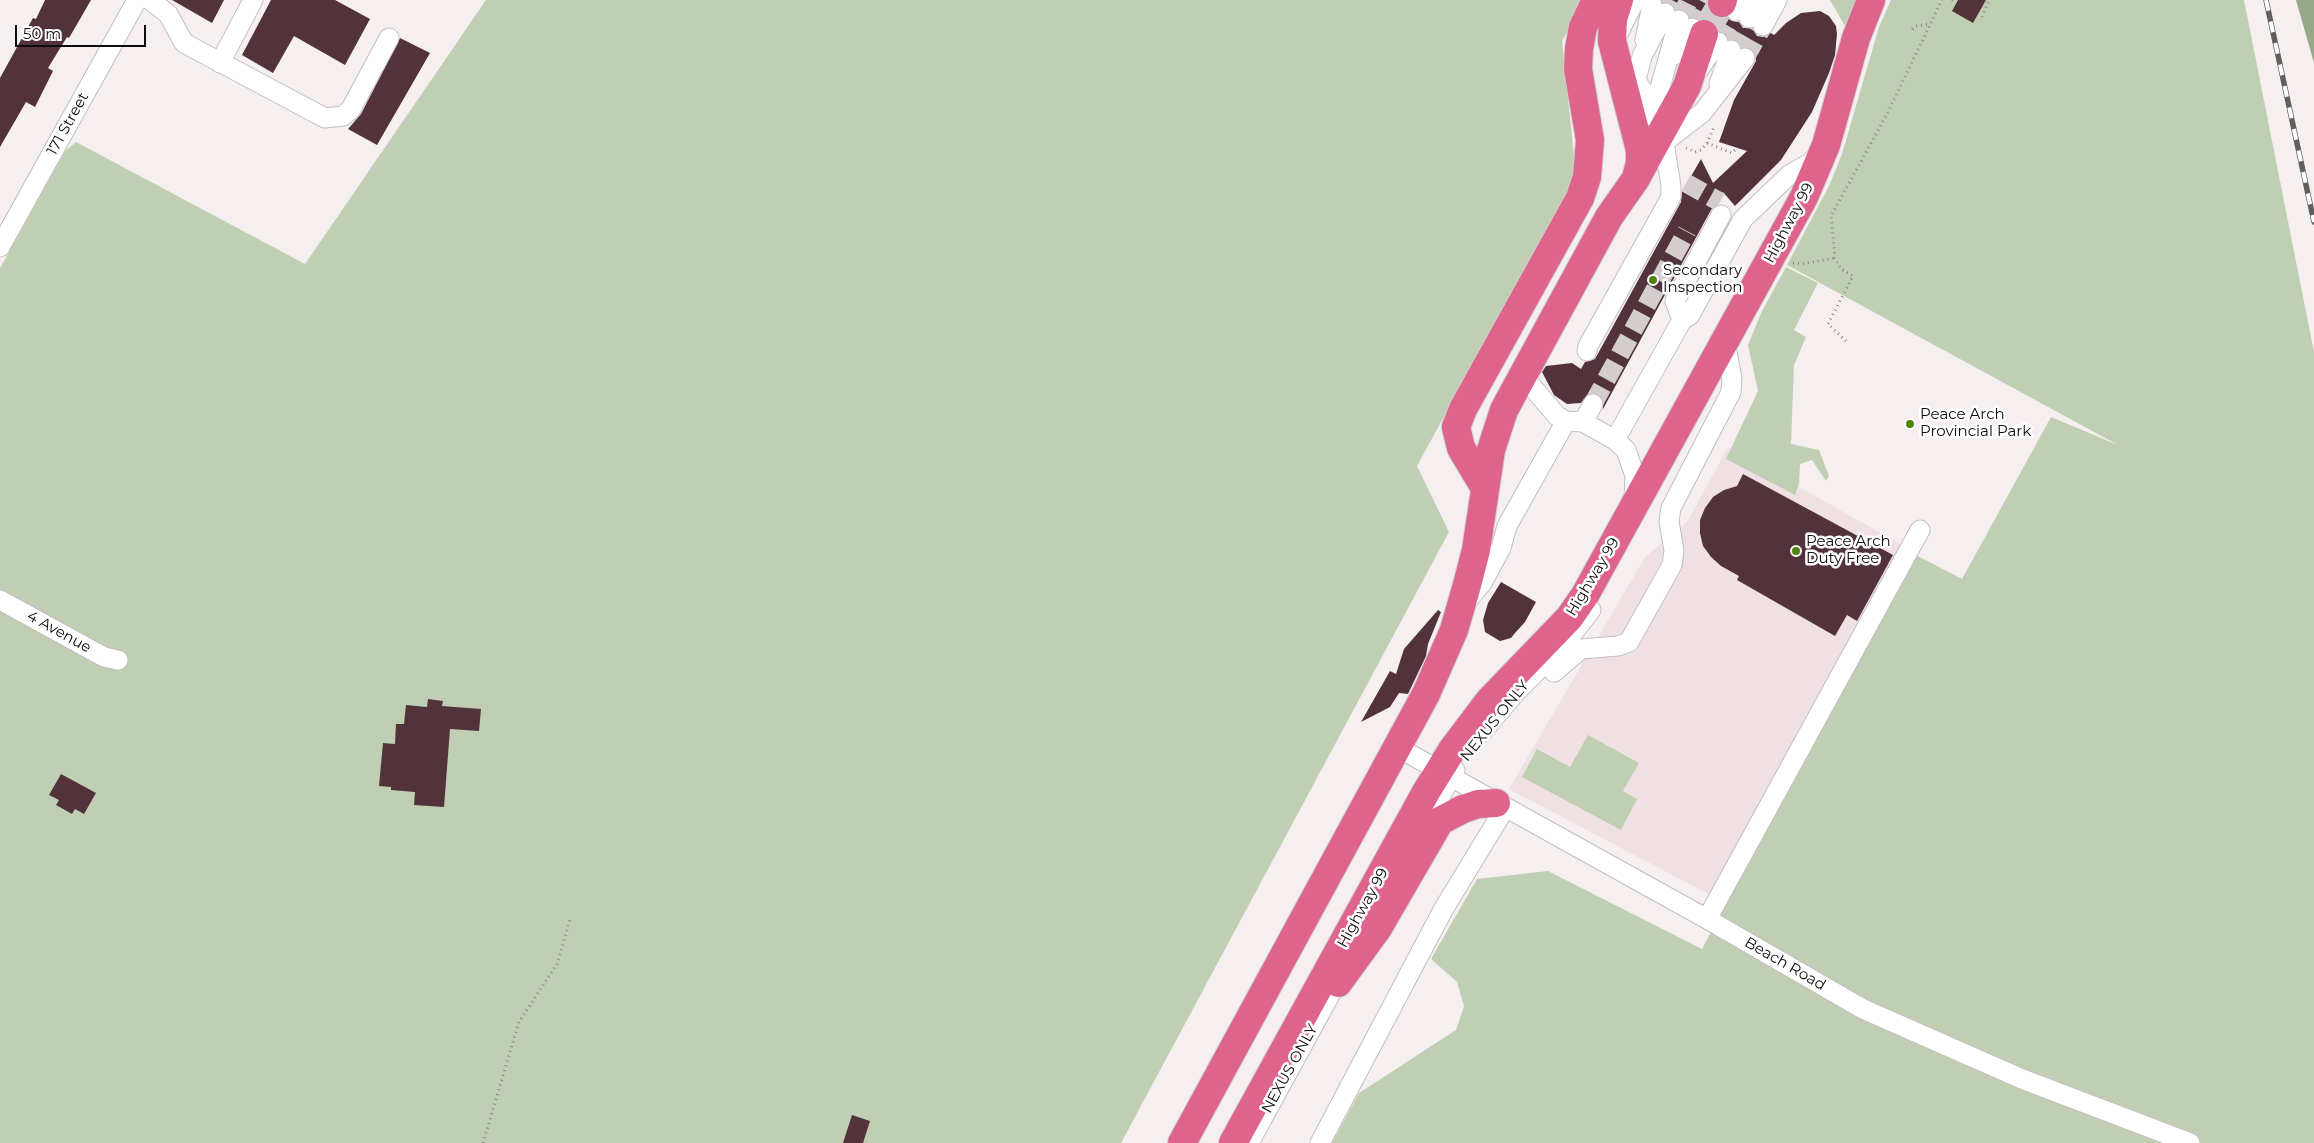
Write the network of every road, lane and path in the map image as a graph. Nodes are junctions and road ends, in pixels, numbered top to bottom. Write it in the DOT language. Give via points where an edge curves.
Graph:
graph roads {
  1 [pos="137,0"];
  2 [pos="150,0"];
  3 [pos="254,0"];
  4 [pos="1596,0"];
  5 [pos="1618,0"];
  6 [pos="1870,0"];
  7 [pos="1884,0"];
  8 [pos="1942,0"];
  9 [pos="1952,0"];
  10 [pos="1989,0"];
  11 [pos="1770,1"];
  12 [pos="1956,2"];
  13 [pos="1739,10"];
  14 [pos="1982,17"];
  15 [pos="1929,24"];
  16 [pos="1691,28"];
  17 [pos="1912,29"];
  18 [pos="389,38"];
  19 [pos="1627,62"];
  20 [pos="220,63"];
  21 [pos="1707,143"];
  22 [pos="1826,145"];
  23 [pos="1650,146"];
  24 [pos="1737,148"];
  25 [pos="1686,183"];
  26 [pos="1749,212"];
  27 [pos="0,247"];
  28 [pos="1835,258"];
  29 [pos="1790,262"];
  30 [pos="1682,320"];
  31 [pos="1846,341"];
  32 [pos="1735,342"];
  33 [pos="1587,351"];
  34 [pos="1526,367"];
  35 [pos="1593,404"];
  36 [pos="1574,422"];
  37 [pos="1615,440"];
  38 [pos="1485,488"];
  39 [pos="1632,509"];
  40 [pos="1920,530"];
  41 [pos="1666,580"];
  42 [pos="0,600"];
  43 [pos="1461,608"];
  44 [pos="118,660"];
  45 [pos="1482,732"];
  46 [pos="1397,747"];
  47 [pos="1448,766"];
  48 [pos="1500,805"];
  49 [pos="1707,919"];
  50 [pos="570,920"];
  51 [pos="1334,989"];
  52 [pos="1270,1077"];
  53 [pos="483,1143"];
  54 [pos="1182,1143"];
  55 [pos="1233,1143"];
  56 [pos="1249,1143"];
  57 [pos="1320,1143"];
  58 [pos="2190,1143"];
  1 -- 27 [label="street, 171 Street"];
  2 -- 20 [label="street" via="168,14 184,43"];
  3 -- 20 [label="street"];
  4 -- 38 [label="highway" via="1583,27 1578,59 1590,140 1587,177 1580,198 1456,427 1461,448"];
  5 -- 19 [label="highway" via="1612,29"];
  6 -- 22 [label="highway, Highway 99"];
  7 -- 32 [label="highway" via="1831,169"];
  8 -- 15 [label="path"];
  9 -- 12 [label="path"];
  10 -- 14 [label="path"];
  11 -- 13 [label="street"];
  15 -- 17 [label="path"];
  15 -- 28 [label="path" via="1917,55 1832,216"];
  16 -- 19 [label="street"];
  16 -- 19 [label="street" via="1618,34"];
  16 -- 23 [label="highway" via="1677,77"];
  16 -- 23 [label="street" via="1712,101 1702,114"];
  18 -- 20 [label="street" via="351,109 343,116 325,118"];
  19 -- 23 [label="highway"];
  21 -- 24 [label="path" via="1732,152"];
  22 -- 26 [label="street" via="1814,160 1789,175"];
  22 -- 32 [label="highway, Highway 99"];
  23 -- 25 [label="street" via="1673,175"];
  23 -- 33 [label="street" via="1671,197"];
  23 -- 34 [label="highway"];
  26 -- 30 [label="street" via="1690,315"];
  26 -- 30 [label="street" via="1740,214 1721,208 1675,301"];
  28 -- 29 [label="path" via="1801,264"];
  28 -- 31 [label="path" via="1840,269 1853,276 1828,324"];
  30 -- 37 [label="street"];
  32 -- 39 [label="highway, Highway 99"];
  32 -- 41 [label="street" via="1744,373 1744,393 1681,516 1683,562"];
  32 -- 45 [label="street, NEXUS ONLY" via="1586,617"];
  32 -- 45 [label="street" via="1728,403 1669,515 1674,559 1629,642 1576,651 1510,715"];
  34 -- 36 [label="street" via="1528,382 1557,416"];
  34 -- 38 [label="highway" via="1501,417 1491,450"];
  35 -- 36 [label="street"];
  36 -- 37 [label="street"];
  36 -- 43 [label="street" via="1507,526 1501,548 1482,583"];
  37 -- 39 [label="street" via="1626,450 1635,476 1636,494"];
  38 -- 43 [label="highway" via="1476,550"];
  39 -- 47 [label="highway, Highway 99" via="1569,618 1489,701"];
  40 -- 49 [label="street"];
  42 -- 44 [label="street, 4 Avenue" via="104,657"];
  43 -- 46 [label="highway" via="1446,651"];
  45 -- 47 [label="street"];
  45 -- 47 [label="street, NEXUS ONLY"];
  46 -- 47 [label="street, Beach Road"];
  46 -- 54 [label="highway"];
  47 -- 48 [label="street, Beach Road"];
  47 -- 51 [label="street, NEXUS ONLY"];
  47 -- 52 [label="highway, Highway 99"];
  48 -- 49 [label="street, Beach Road"];
  48 -- 51 [label="highway" via="1478,804 1440,822 1378,928"];
  48 -- 57 [label="street"];
  49 -- 58 [label="street, Beach Road" via="1863,1009 2022,1079"];
  50 -- 53 [label="path" via="557,964 519,1022"];
  51 -- 52 [label="highway"];
  51 -- 56 [label="street, NEXUS ONLY"];
  52 -- 55 [label="highway, Highway 99"];
}
